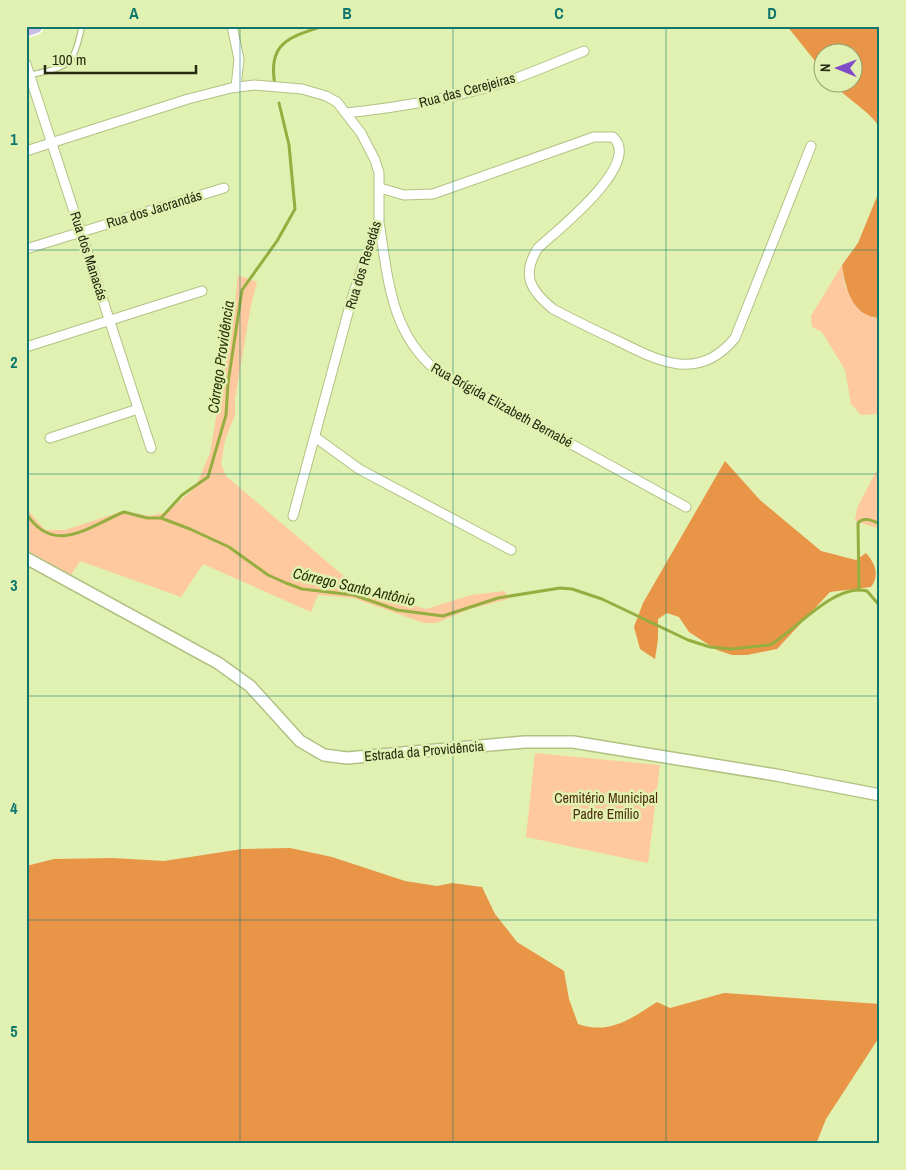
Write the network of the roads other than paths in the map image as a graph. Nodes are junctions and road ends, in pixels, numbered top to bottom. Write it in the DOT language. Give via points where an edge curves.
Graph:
graph roads {
  1 [pos="35,26"];
  2 [pos="82,26"];
  3 [pos="232,26"];
  4 [pos="26,29"];
  5 [pos="584,51"];
  6 [pos="26,64"];
  7 [pos="30,75"];
  8 [pos="236,87"];
  9 [pos="346,113"];
  10 [pos="52,143"];
  11 [pos="811,146"];
  12 [pos="26,151"];
  13 [pos="224,188"];
  14 [pos="380,188"];
  15 [pos="379,219"];
  16 [pos="81,232"];
  17 [pos="26,249"];
  18 [pos="202,291"];
  19 [pos="109,320"];
  20 [pos="26,347"];
  21 [pos="138,409"];
  22 [pos="315,437"];
  23 [pos="50,438"];
  24 [pos="151,448"];
  25 [pos="686,507"];
  26 [pos="293,516"];
  27 [pos="511,550"];
  28 [pos="26,558"];
  29 [pos="880,795"];
  1 -- 4 [label="main road"];
  2 -- 7 [label="lane" via="71,61 62,67"];
  3 -- 8 [label="street" via="238,59"];
  5 -- 9 [label="street, Rua das Cerejeiras" via="510,81 463,94 424,103"];
  6 -- 7 [label="street, Rua dos Manacás"];
  7 -- 10 [label="street, Rua dos Manacás"];
  8 -- 9 [label="street, Rua dos Resedás" via="254,85 302,89 337,102"];
  8 -- 10 [label="street, Rua dos Resedás"];
  9 -- 14 [label="street, Rua dos Resedás" via="375,160"];
  10 -- 12 [label="street, Rua dos Resedás"];
  10 -- 16 [label="street, Rua dos Manacás"];
  11 -- 14 [label="street" via="735,338 717,355 694,365 654,359 552,309 540,299 529,278 532,257 538,248 597,194 610,175 619,152 617,140 613,137 594,137 433,194 404,195"];
  13 -- 16 [label="street, Rua dos Jacrandás"];
  14 -- 15 [label="street, Rua dos Resedás"];
  15 -- 22 [label="street, Rua dos Resedás" via="352,298"];
  15 -- 25 [label="street, Rua Brígida Elizabeth Bernabé" via="398,321 424,361"];
  16 -- 17 [label="street, Rua dos Jacrandás"];
  16 -- 19 [label="street, Rua dos Manacás"];
  18 -- 19 [label="street"];
  19 -- 20 [label="street"];
  19 -- 21 [label="street, Rua dos Manacás"];
  21 -- 23 [label="street"];
  21 -- 24 [label="street, Rua dos Manacás"];
  22 -- 26 [label="street, Rua dos Resedás"];
  22 -- 27 [label="street" via="360,469"];
  28 -- 29 [label="street, Estrada da Providência" via="218,663 250,686 300,741 324,755 347,758 524,742 573,742"];
}
